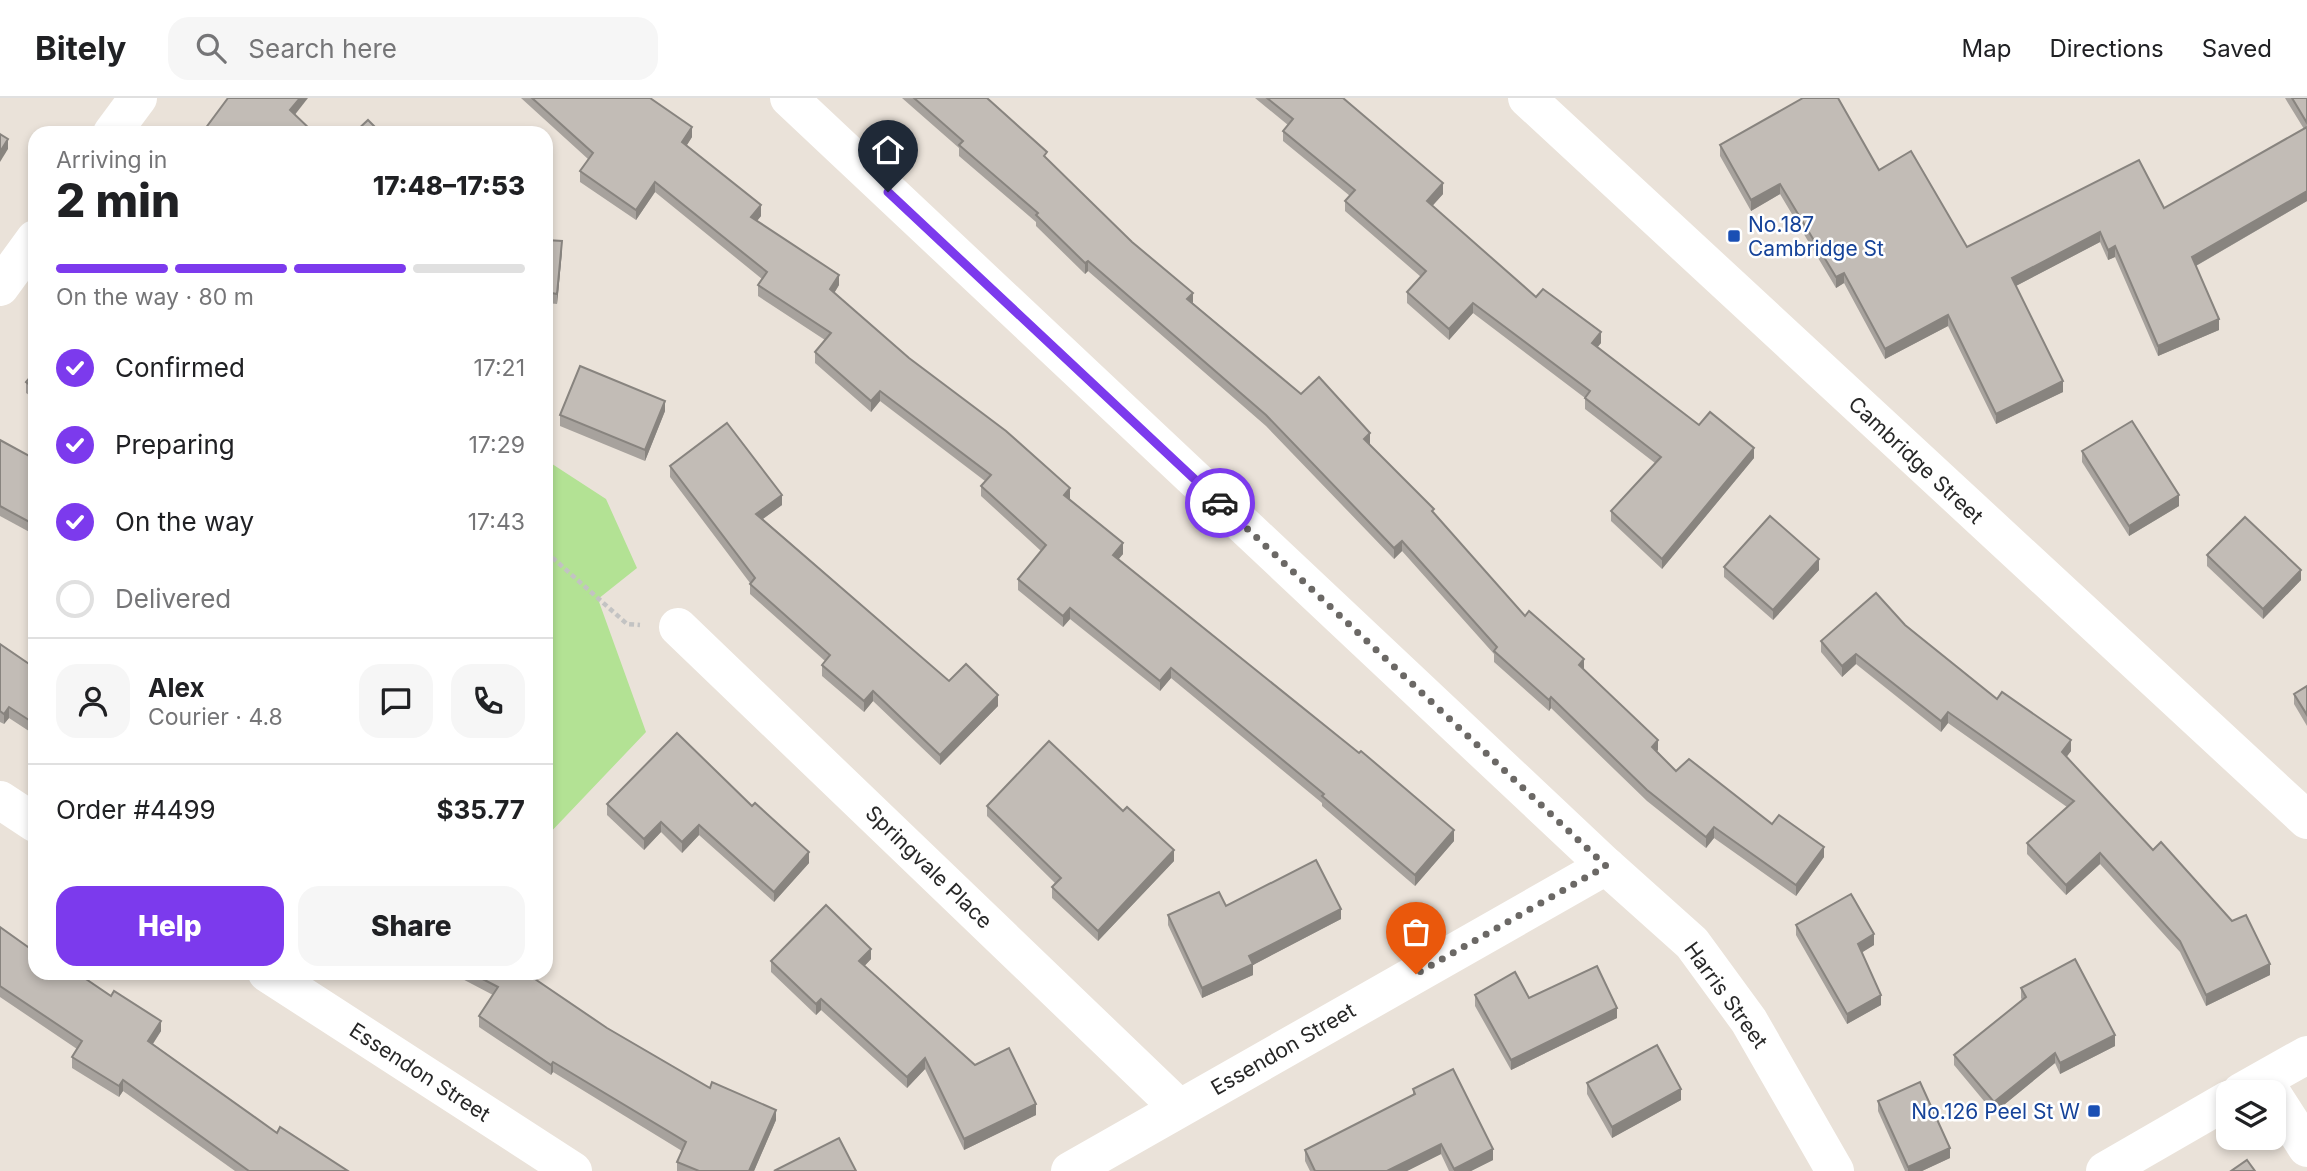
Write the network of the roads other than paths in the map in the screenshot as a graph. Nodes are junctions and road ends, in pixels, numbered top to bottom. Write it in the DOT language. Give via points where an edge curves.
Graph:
graph roads {
  1 [pos="138,98"];
  2 [pos="789,98"];
  3 [pos="1527,98"];
  4 [pos="117,126"];
  5 [pos="28,249"];
  6 [pos="0,287"];
  7 [pos="678,627"];
  8 [pos="0,800"];
  9 [pos="28,818"];
  10 [pos="2307,820"];
  11 [pos="1606,866"];
  12 [pos="278,980"];
  13 [pos="2307,1055"];
  14 [pos="2275,1080"];
  15 [pos="2216,1107"];
  16 [pos="1179,1108"];
  17 [pos="2286,1121"];
  18 [pos="2307,1148"];
  19 [pos="573,1171"];
  20 [pos="1070,1171"];
  21 [pos="1835,1171"];
  22 [pos="2105,1171"];
  1 -- 4 [label="street"];
  2 -- 11 [label="street, Harris Street"];
  3 -- 10 [label="street, Cambridge Street"];
  5 -- 6 [label="street"];
  7 -- 16 [label="street, Springvale Place"];
  8 -- 9 [label="street"];
  11 -- 16 [label="street, Essendon Street"];
  11 -- 21 [label="street, Harris Street" via="1692,943 1749,1021"];
  12 -- 19 [label="street, Essendon Street"];
  13 -- 14 [label="street"];
  15 -- 22 [label="street"];
  16 -- 20 [label="street, Essendon Street"];
  17 -- 18 [label="street"];
}
